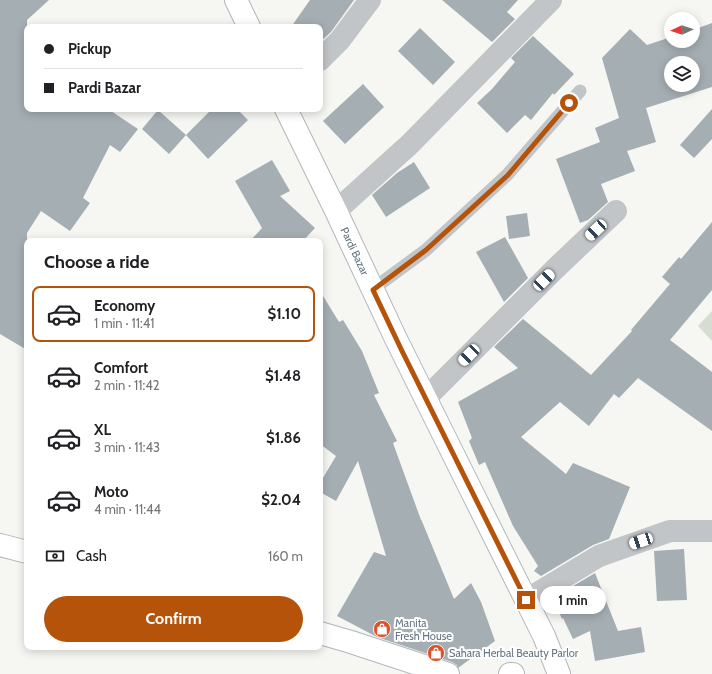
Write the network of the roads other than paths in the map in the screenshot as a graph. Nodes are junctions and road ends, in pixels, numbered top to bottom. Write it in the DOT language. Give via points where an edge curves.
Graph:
graph roads {
  1 [pos="236,0"];
  2 [pos="370,0"];
  3 [pos="551,0"];
  4 [pos="247,24"];
  5 [pos="323,57"];
  6 [pos="580,91"];
  7 [pos="287,112"];
  8 [pos="336,211"];
  9 [pos="616,211"];
  10 [pos="373,290"];
  11 [pos="426,398"];
  12 [pos="712,531"];
  13 [pos="0,545"];
  14 [pos="24,551"];
  15 [pos="526,600"];
  16 [pos="323,634"];
  17 [pos="448,674"];
  18 [pos="510,674"];
  19 [pos="513,674"];
  20 [pos="559,674"];
  1 -- 4 [label="main road"];
  2 -- 5 [label="street" via="340,40"];
  3 -- 8 [label="street" via="410,144"];
  6 -- 10 [label="lane" via="508,175 426,250"];
  7 -- 8 [label="main road, Pardi Bazar"];
  8 -- 10 [label="main road, Pardi Bazar"];
  9 -- 11 [label="street"];
  10 -- 11 [label="main road, Pardi Bazar"];
  11 -- 15 [label="main road, Pardi Bazar"];
  12 -- 15 [label="street" via="670,531 599,556"];
  13 -- 14 [label="main road"];
  15 -- 20 [label="main road, Pardi Bazar"];
  16 -- 17 [label="main road"];
  18 -- 19 [label="main road"];
}
